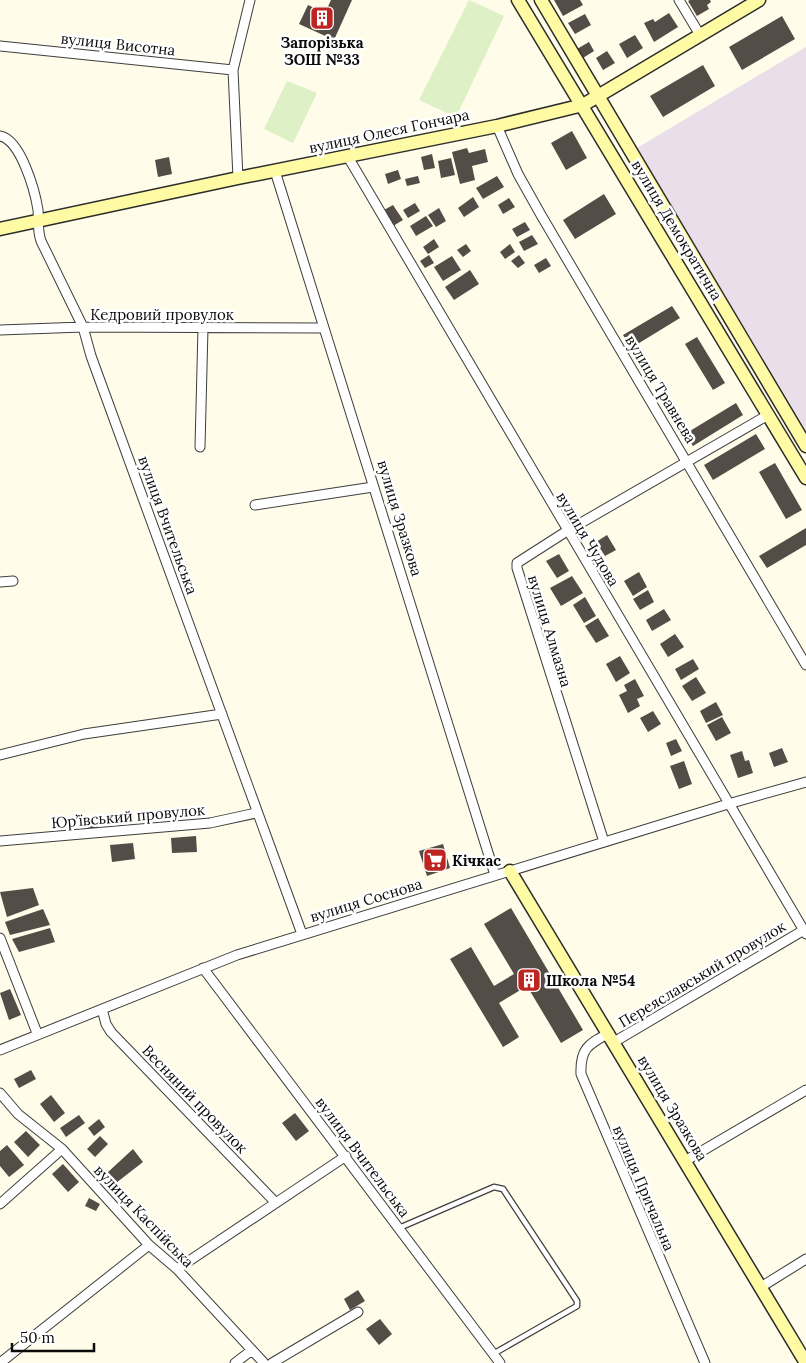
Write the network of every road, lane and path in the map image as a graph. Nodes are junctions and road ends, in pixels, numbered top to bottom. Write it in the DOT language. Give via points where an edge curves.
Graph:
graph roads {
  1 [pos="250,0"];
  2 [pos="518,0"];
  3 [pos="541,0"];
  4 [pos="679,0"];
  5 [pos="759,0"];
  6 [pos="700,35"];
  7 [pos="0,46"];
  8 [pos="233,70"];
  9 [pos="599,96"];
  10 [pos="584,105"];
  11 [pos="497,126"];
  12 [pos="0,136"];
  13 [pos="348,157"];
  14 [pos="275,171"];
  15 [pos="238,178"];
  16 [pos="36,222"];
  17 [pos="0,230"];
  18 [pos="83,327"];
  19 [pos="203,328"];
  20 [pos="323,328"];
  21 [pos="0,330"];
  22 [pos="768,414"];
  23 [pos="806,446"];
  24 [pos="200,447"];
  25 [pos="688,461"];
  26 [pos="806,478"];
  27 [pos="373,487"];
  28 [pos="255,505"];
  29 [pos="567,531"];
  30 [pos="13,581"];
  31 [pos="0,582"];
  32 [pos="806,665"];
  33 [pos="222,714"];
  34 [pos="0,755"];
  35 [pos="806,782"];
  36 [pos="728,804"];
  37 [pos="256,813"];
  38 [pos="0,841"];
  39 [pos="604,842"];
  40 [pos="510,871"];
  41 [pos="495,875"];
  42 [pos="805,932"];
  43 [pos="302,934"];
  44 [pos="0,938"];
  45 [pos="203,968"];
  46 [pos="102,1009"];
  47 [pos="37,1033"];
  48 [pos="612,1038"];
  49 [pos="0,1050"];
  50 [pos="806,1090"];
  51 [pos="0,1093"];
  52 [pos="62,1149"];
  53 [pos="346,1156"];
  54 [pos="684,1161"];
  55 [pos="276,1203"];
  56 [pos="0,1204"];
  57 [pos="399,1228"];
  58 [pos="149,1244"];
  59 [pos="806,1259"];
  60 [pos="177,1269"];
  61 [pos="761,1287"];
  62 [pos="358,1312"];
  63 [pos="252,1350"];
  64 [pos="493,1354"];
  65 [pos="0,1363"];
  66 [pos="235,1363"];
  67 [pos="264,1363"];
  68 [pos="272,1363"];
  69 [pos="500,1363"];
  70 [pos="705,1363"];
  71 [pos="806,1363"];
  1 -- 8 [label="street"];
  2 -- 10 [label="street, вулиця Демократична"];
  3 -- 9 [label="street, вулиця Демократична"];
  4 -- 6 [label="street"];
  5 -- 6 [label="street, вулиця Олеся Гончара"];
  6 -- 9 [label="street, вулиця Олеся Гончара"];
  7 -- 8 [label="street, вулиця Висотна"];
  8 -- 15 [label="street"];
  9 -- 10 [label="street, вулиця Олеся Гончара"];
  9 -- 23 [label="street, вулиця Демократична"];
  10 -- 11 [label="street, вулиця Олеся Гончара"];
  10 -- 22 [label="street, вулиця Демократична"];
  11 -- 13 [label="street, вулиця Олеся Гончара"];
  11 -- 25 [label="street, вулиця Травнева" via="541,215"];
  12 -- 16 [label="street, вулиця Вчительська" via="9,139 16,147 31,183 37,209"];
  13 -- 14 [label="street, вулиця Олеся Гончара"];
  13 -- 29 [label="street, вулиця Чудова"];
  14 -- 15 [label="street, вулиця Олеся Гончара"];
  14 -- 20 [label="street, вулиця Зразкова"];
  15 -- 16 [label="street, вулиця Олеся Гончара"];
  16 -- 17 [label="street, вулиця Олеся Гончара"];
  16 -- 18 [label="street, вулиця Вчительська" via="41,241"];
  18 -- 19 [label="street, Кедровий провулок"];
  18 -- 21 [label="street, Кедровий провулок"];
  18 -- 33 [label="street, вулиця Вчительська"];
  19 -- 20 [label="street, Кедровий провулок"];
  19 -- 24 [label="street"];
  20 -- 27 [label="street, вулиця Зразкова"];
  22 -- 25 [label="street, вулиця Алмазна"];
  22 -- 26 [label="street, вулиця Демократична"];
  25 -- 29 [label="street, вулиця Алмазна"];
  25 -- 32 [label="street, вулиця Травнева"];
  27 -- 28 [label="street"];
  27 -- 41 [label="street, вулиця Зразкова"];
  29 -- 36 [label="street, вулиця Чудова"];
  29 -- 39 [label="street, вулиця Алмазна" via="518,561 517,568"];
  30 -- 31 [label="street"];
  33 -- 34 [label="street" via="84,734"];
  33 -- 37 [label="street, вулиця Вчительська"];
  35 -- 36 [label="street, вулиця Соснова"];
  36 -- 39 [label="street, вулиця Соснова"];
  36 -- 42 [label="street, вулиця Чудова"];
  37 -- 38 [label="street, Юр’ївський провулок" via="210,824"];
  37 -- 43 [label="street, вулиця Вчительська"];
  39 -- 40 [label="street, вулиця Соснова"];
  40 -- 41 [label="street, вулиця Соснова"];
  40 -- 48 [label="street, вулиця Зразкова"];
  41 -- 43 [label="street, вулиця Соснова"];
  42 -- 48 [label="street, Переяславський провулок"];
  43 -- 45 [label="street, вулиця Соснова"];
  44 -- 47 [label="street"];
  45 -- 46 [label="street, вулиця Соснова"];
  45 -- 53 [label="street, вулиця Вчительська"];
  46 -- 47 [label="street, вулиця Соснова"];
  46 -- 55 [label="street, Весняний провулок" via="111,1032"];
  47 -- 49 [label="street, вулиця Соснова"];
  48 -- 54 [label="street, вулиця Зразкова"];
  48 -- 70 [label="street, вулиця Причальна" via="588,1046 582,1054 581,1074"];
  50 -- 54 [label="street"];
  51 -- 52 [label="street, вулиця Каспійська" via="18,1114"];
  52 -- 56 [label="street"];
  52 -- 58 [label="street, вулиця Каспійська"];
  53 -- 55 [label="street"];
  53 -- 57 [label="street, вулиця Вчительська"];
  54 -- 61 [label="street, вулиця Зразкова"];
  55 -- 60 [label="street"];
  57 -- 64 [label="street, вулиця Вчительська"];
  57 -- 64 [label="lane" via="494,1187 503,1189 577,1301 577,1306"];
  58 -- 60 [label="street, вулиця Каспійська"];
  58 -- 65 [label="street"];
  59 -- 61 [label="street"];
  60 -- 63 [label="street, вулиця Каспійська"];
  61 -- 71 [label="street, вулиця Зразкова"];
  62 -- 68 [label="street"];
  63 -- 66 [label="street"];
  63 -- 67 [label="street, вулиця Каспійська"];
  64 -- 69 [label="street, вулиця Вчительська"];
}
